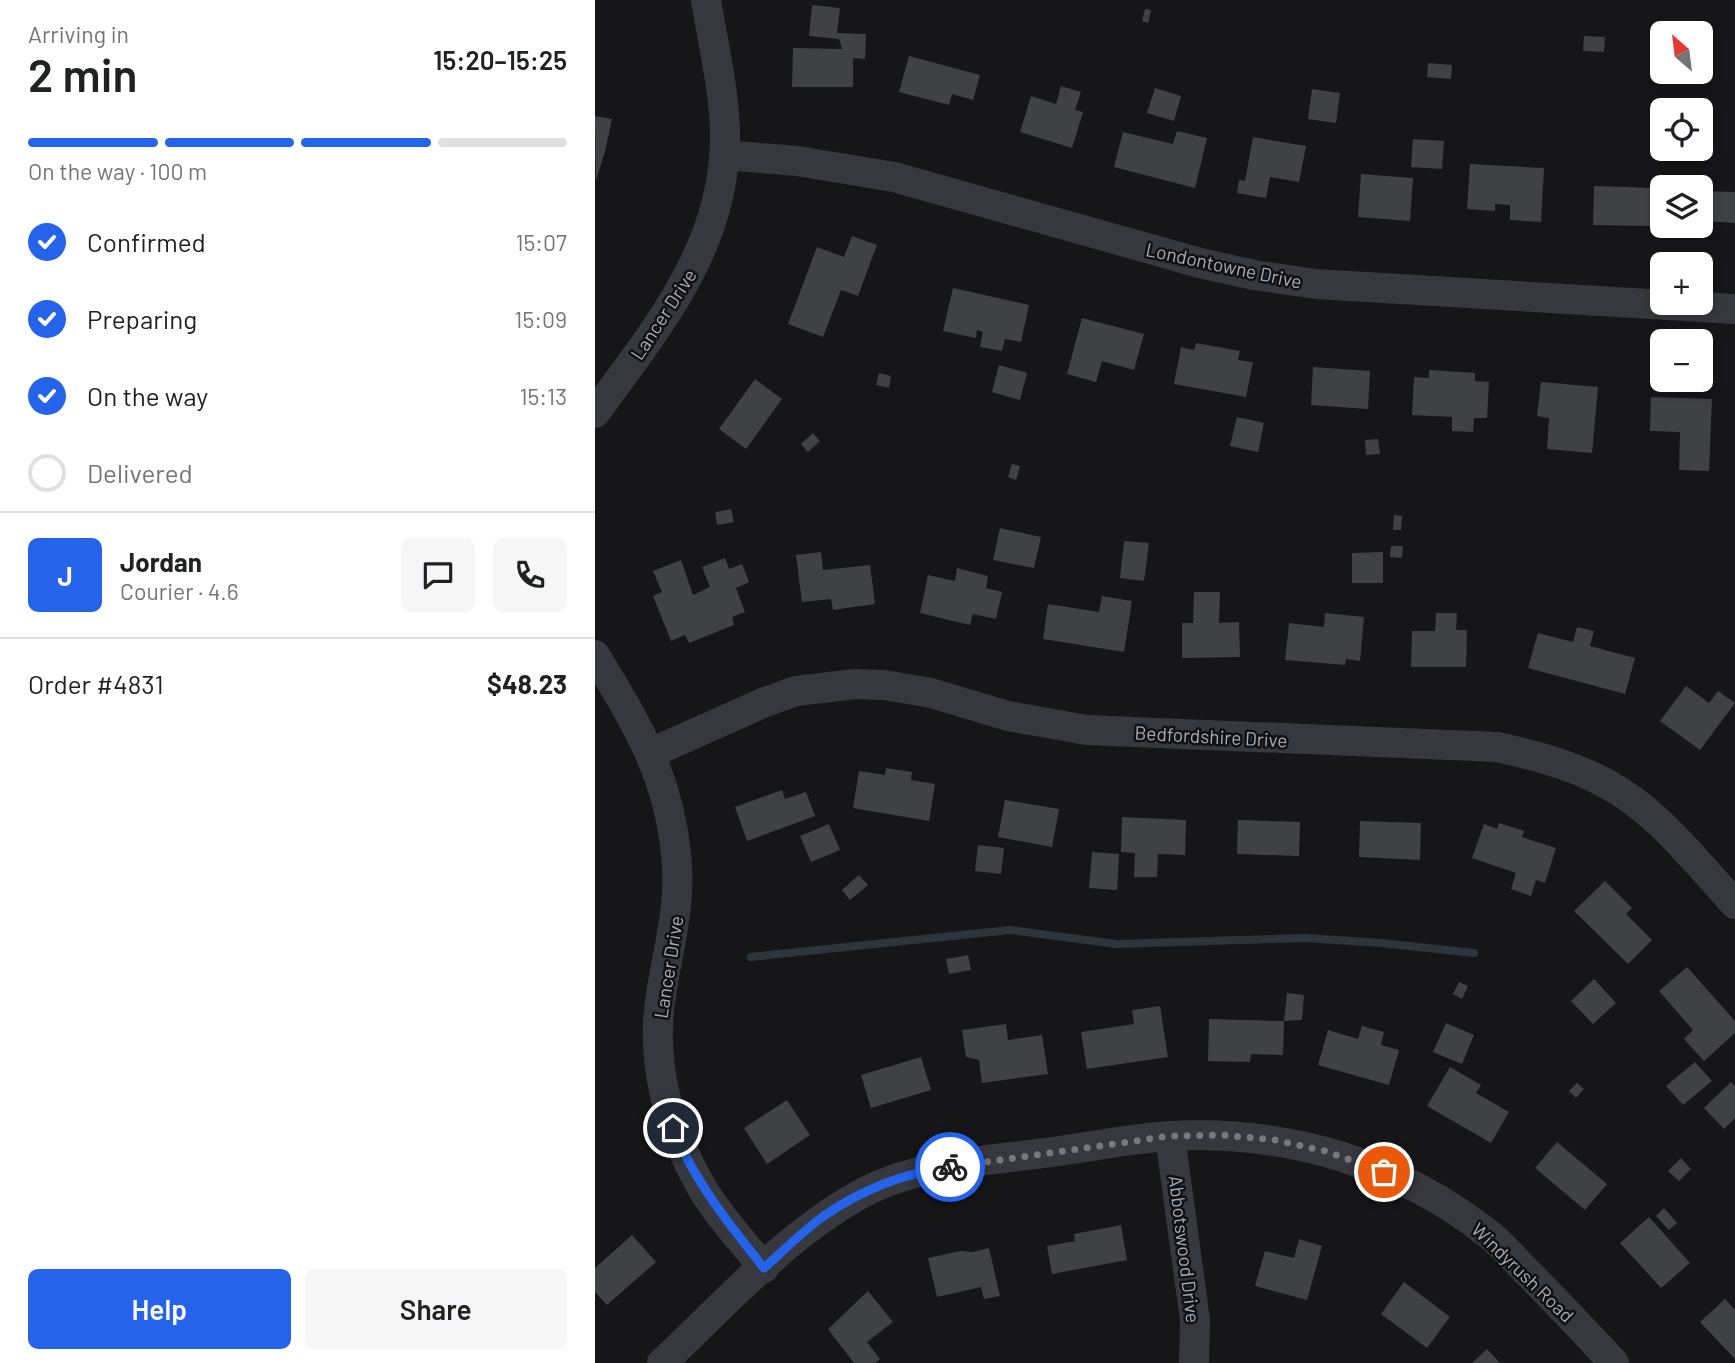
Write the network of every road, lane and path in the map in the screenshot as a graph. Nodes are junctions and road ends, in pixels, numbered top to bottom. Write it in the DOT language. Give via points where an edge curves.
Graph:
graph roads {
  1 [pos="706,0"];
  2 [pos="724,155"];
  3 [pos="1735,309"];
  4 [pos="595,412"];
  5 [pos="595,656"];
  6 [pos="651,753"];
  7 [pos="1735,904"];
  8 [pos="1170,1136"];
  9 [pos="764,1268"];
  10 [pos="662,1363"];
  11 [pos="1194,1363"];
  12 [pos="1614,1363"];
  1 -- 2 [label="street, Lancer Drive" via="722,88"];
  2 -- 3 [label="street, Londontowne Drive" via="894,177 1115,241 1254,275 1316,284"];
  2 -- 4 [label="street, Lancer Drive" via="719,195 697,262"];
  5 -- 6 [label="street, Lancer Drive"];
  6 -- 7 [label="street, Bedfordshire Drive" via="796,691 855,684 931,693 1008,716 1087,730 1497,747 1557,762 1624,795 1666,829"];
  6 -- 9 [label="street, Lancer Drive" via="672,823 678,880 660,997 662,1084 677,1138 703,1189"];
  8 -- 9 [label="street, Windyrush Road" via="905,1176 861,1194 820,1219"];
  8 -- 11 [label="street, Abbotswood Drive" via="1195,1320"];
  8 -- 12 [label="street, Windyrush Road" via="1275,1140 1325,1151 1400,1179 1493,1238"];
  9 -- 10 [label="street, Windyrush Road"];
}
